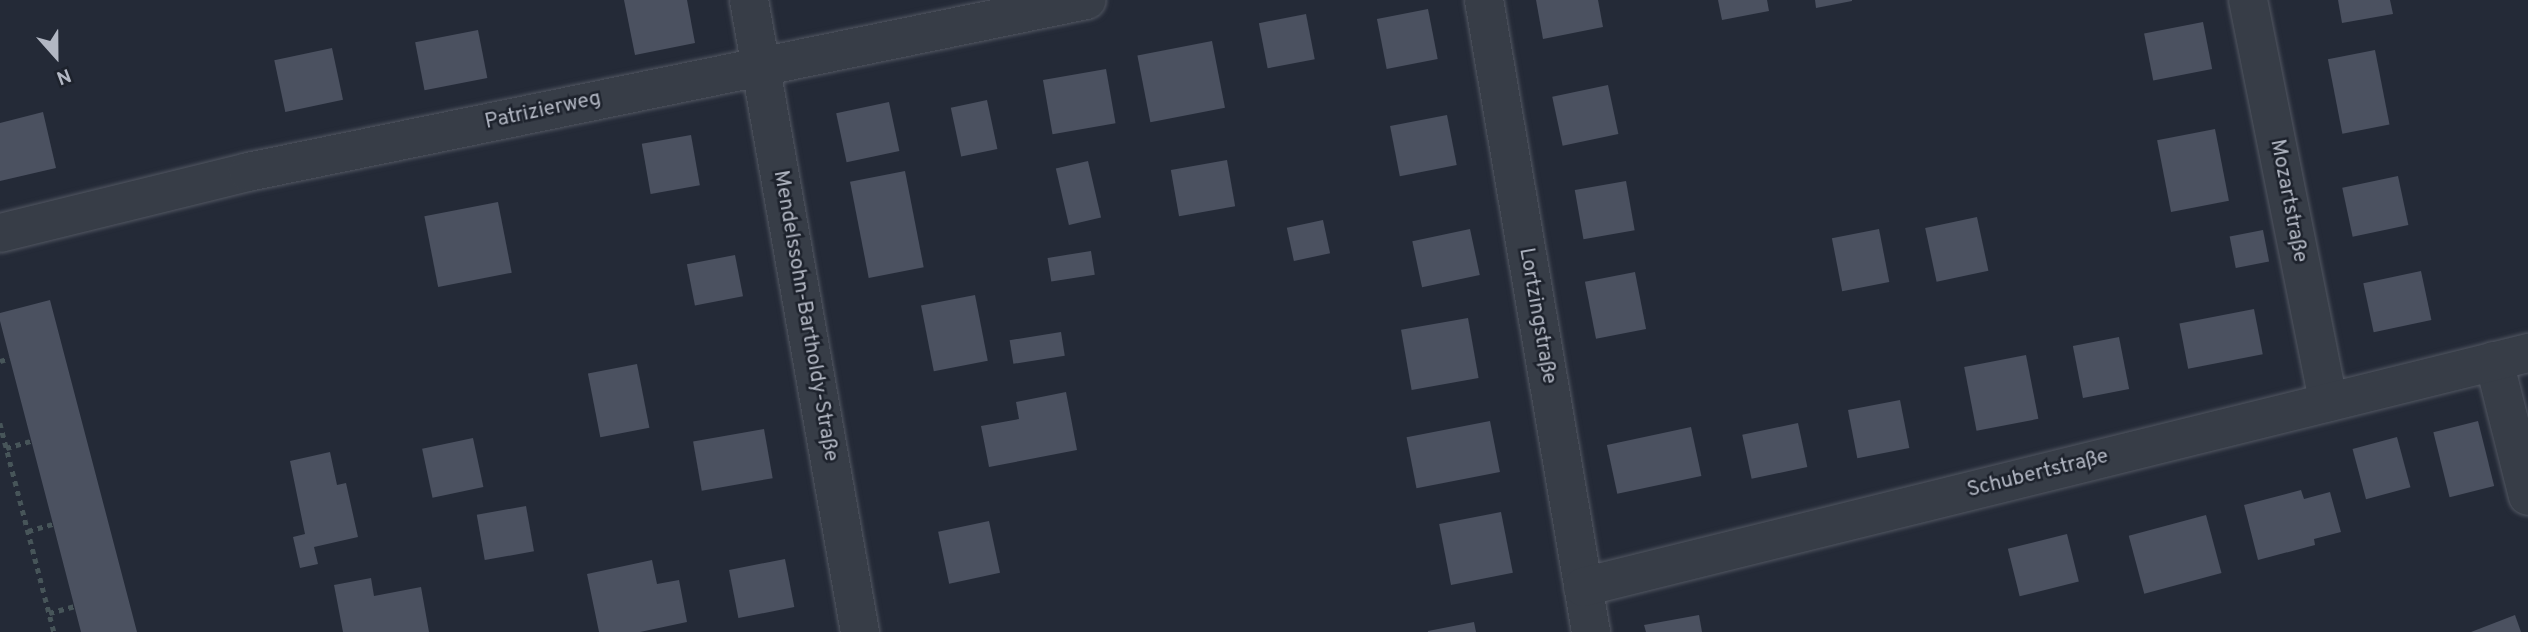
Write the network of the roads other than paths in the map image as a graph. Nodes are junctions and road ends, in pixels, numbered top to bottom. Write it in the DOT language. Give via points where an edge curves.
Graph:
graph roads {
  1 [pos="749,0"];
  2 [pos="1087,0"];
  3 [pos="1484,0"];
  4 [pos="2248,0"];
  5 [pos="761,67"];
  6 [pos="0,233"];
  7 [pos="2511,357"];
  8 [pos="2328,402"];
  9 [pos="2528,496"];
  10 [pos="1583,587"];
  11 [pos="860,632"];
  12 [pos="1591,632"];
  1 -- 5 [label="street, Mendelssohn-Bartholdy-Straße"];
  2 -- 5 [label="street, Patrizierweg"];
  3 -- 10 [label="street, Lortzingstraße"];
  4 -- 8 [label="street, Mozartstraße"];
  5 -- 6 [label="street, Patrizierweg" via="248,172"];
  5 -- 11 [label="street, Mendelssohn-Bartholdy-Straße"];
  7 -- 8 [label="street, Schubertstraße"];
  7 -- 9 [label="street, Schubertstraße"];
  8 -- 10 [label="street, Schubertstraße"];
  10 -- 12 [label="street, Lortzingstraße"];
}
